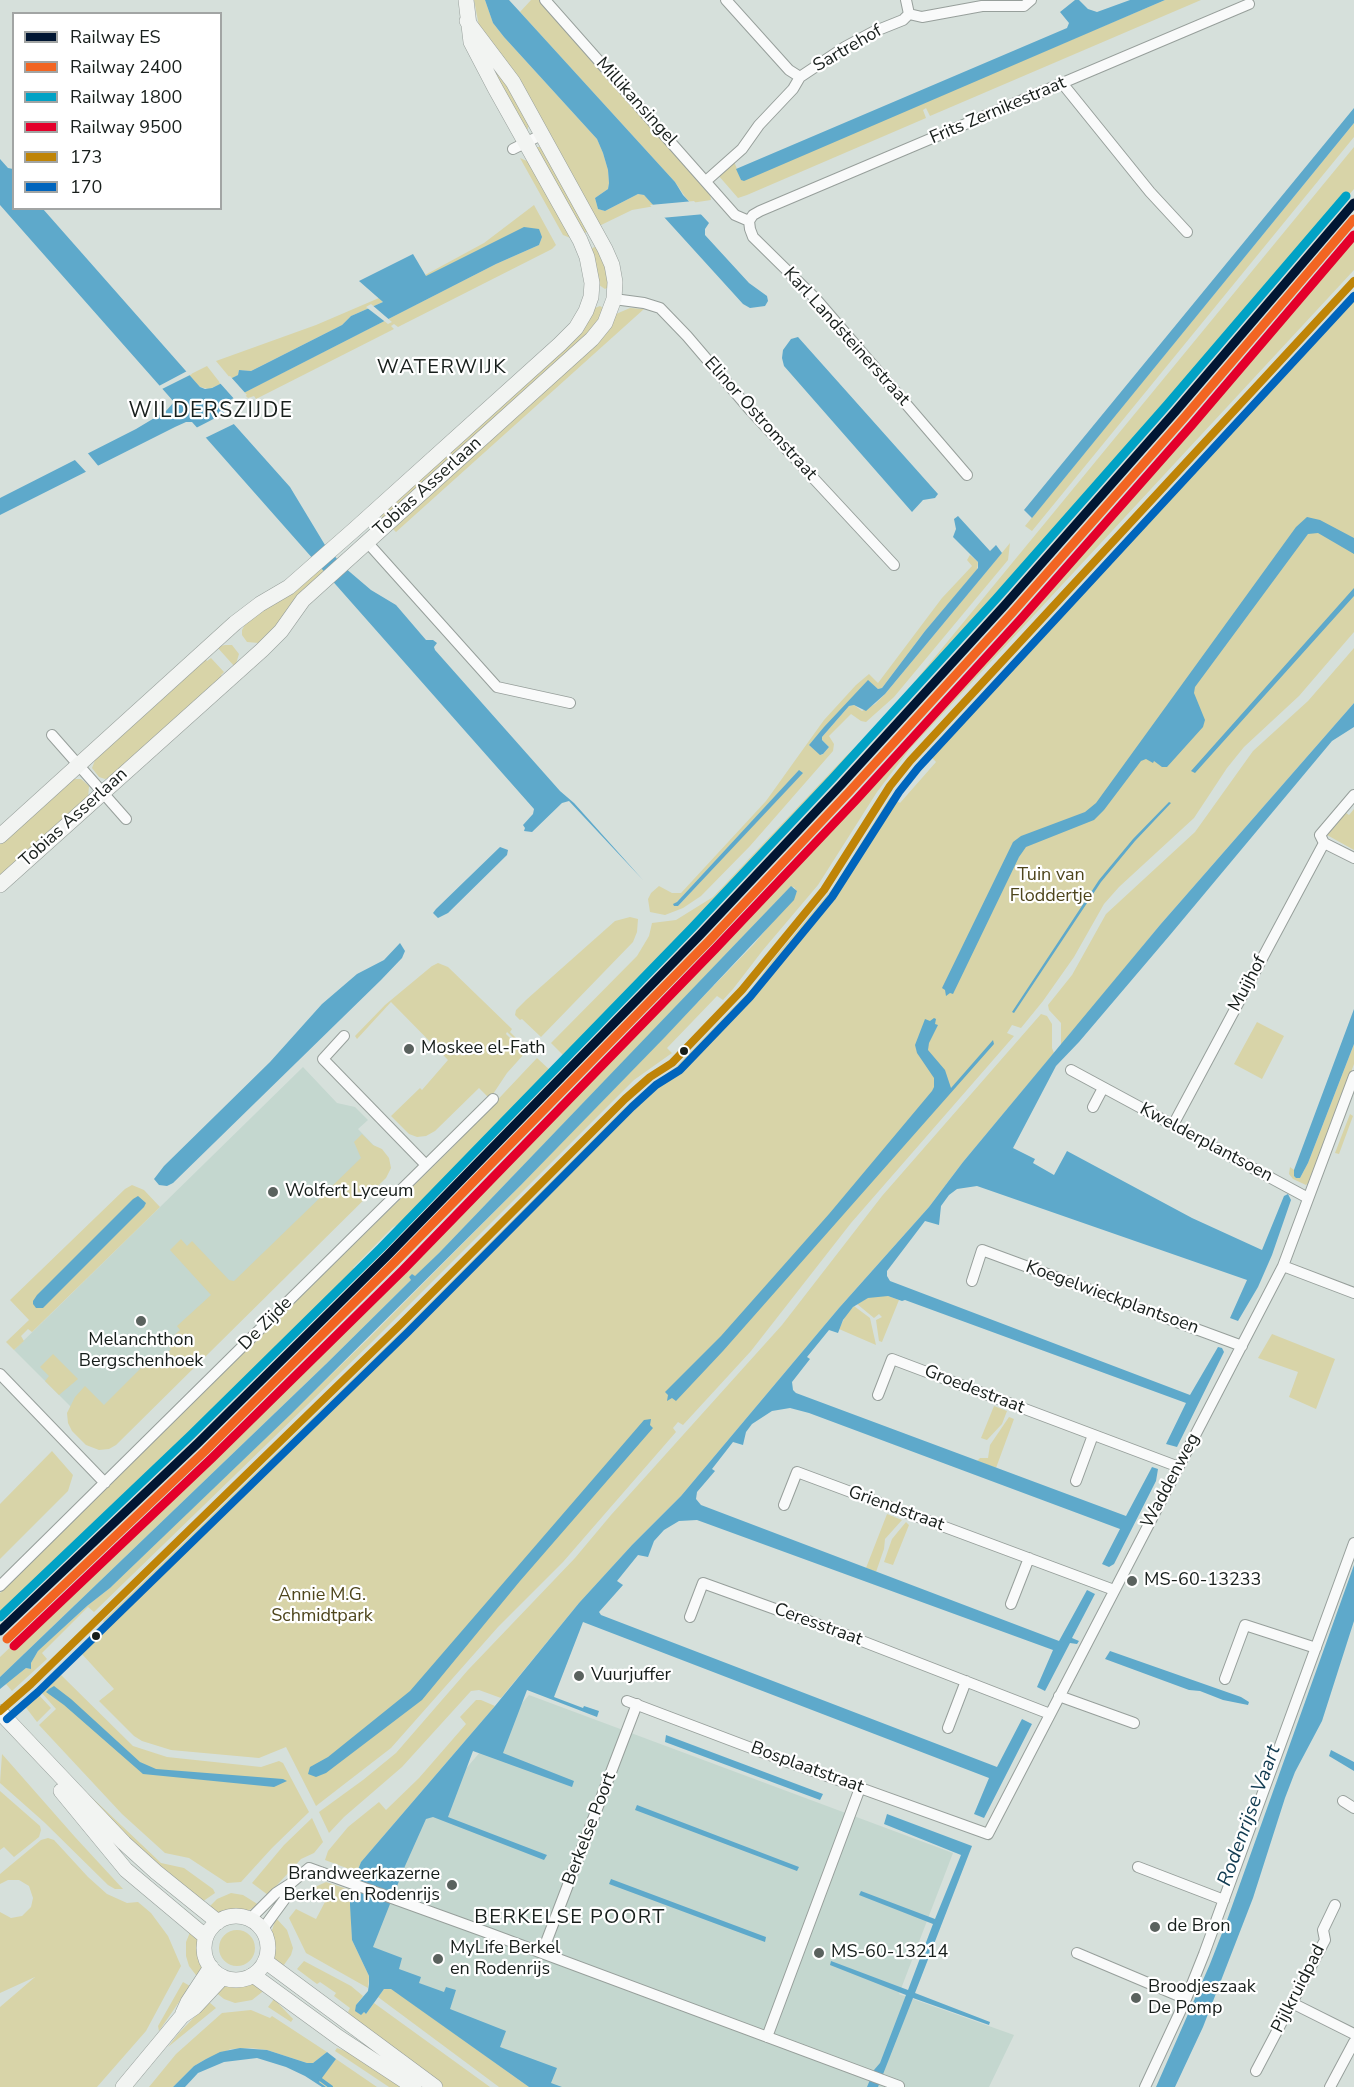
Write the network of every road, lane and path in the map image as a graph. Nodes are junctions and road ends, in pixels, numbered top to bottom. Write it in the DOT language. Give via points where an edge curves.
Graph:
graph roads {
  1 [pos="466,0"];
  2 [pos="545,0"];
  3 [pos="726,0"];
  4 [pos="906,0"];
  5 [pos="1030,0"];
  6 [pos="1249,4"];
  7 [pos="909,14"];
  8 [pos="467,21"];
  9 [pos="800,77"];
  10 [pos="1062,83"];
  11 [pos="543,134"];
  12 [pos="527,142"];
  13 [pos="513,149"];
  14 [pos="706,181"];
  15 [pos="726,204"];
  16 [pos="749,221"];
  17 [pos="1187,232"];
  18 [pos="614,299"];
  19 [pos="967,476"];
  20 [pos="367,542"];
  21 [pos="894,565"];
  22 [pos="570,703"];
  23 [pos="52,735"];
  24 [pos="79,765"];
  25 [pos="103,792"];
  26 [pos="1354,795"];
  27 [pos="126,819"];
  28 [pos="0,836"];
  29 [pos="1324,843"];
  30 [pos="1354,858"];
  31 [pos="0,885"];
  32 [pos="344,1036"];
  33 [pos="1071,1070"];
  34 [pos="1354,1076"];
  35 [pos="1103,1088"];
  36 [pos="493,1100"];
  37 [pos="1093,1107"];
  38 [pos="1173,1125"];
  39 [pos="426,1165"];
  40 [pos="1308,1198"];
  41 [pos="1283,1266"];
  42 [pos="972,1281"];
  43 [pos="1354,1293"];
  44 [pos="1242,1346"];
  45 [pos="0,1374"];
  46 [pos="878,1395"];
  47 [pos="1093,1435"];
  48 [pos="1179,1467"];
  49 [pos="1076,1481"];
  50 [pos="105,1483"];
  51 [pos="784,1505"];
  52 [pos="1354,1543"];
  53 [pos="1029,1558"];
  54 [pos="1350,1571"];
  55 [pos="0,1586"];
  56 [pos="1114,1590"];
  57 [pos="1011,1604"];
  58 [pos="690,1617"];
  59 [pos="1316,1648"];
  60 [pos="1225,1679"];
  61 [pos="966,1681"];
  62 [pos="1059,1696"];
  63 [pos="632,1702"];
  64 [pos="0,1712"];
  65 [pos="1050,1714"];
  66 [pos="1134,1723"];
  67 [pos="7,1727"];
  68 [pos="948,1728"];
  69 [pos="860,1788"];
  70 [pos="1343,1801"];
  71 [pos="1354,1808"];
  72 [pos="988,1834"];
  73 [pos="1138,1867"];
  74 [pos="290,1884"];
  75 [pos="1224,1900"];
  76 [pos="1335,1905"];
  77 [pos="250,1919"];
  78 [pos="218,1922"];
  79 [pos="262,1930"];
  80 [pos="206,1937"];
  81 [pos="542,1953"];
  82 [pos="1077,1953"];
  83 [pos="265,1961"];
  84 [pos="211,1967"];
  85 [pos="253,1975"];
  86 [pos="224,1977"];
  87 [pos="1186,1999"];
  88 [pos="1292,2002"];
  89 [pos="182,2016"];
  90 [pos="1354,2034"];
  91 [pos="767,2037"];
  92 [pos="1354,2042"];
  93 [pos="1256,2071"];
  94 [pos="899,2086"];
  95 [pos="123,2087"];
  96 [pos="414,2087"];
  97 [pos="435,2087"];
  98 [pos="1145,2087"];
  99 [pos="1330,2087"];
  1 -- 8 [label="street, Tobias Asserlaan"];
  2 -- 14 [label="street, Millikansingel"];
  3 -- 9 [label="street" via="789,70"];
  4 -- 7 [label="street"];
  5 -- 7 [label="street, Sartrehof" via="1024,6 982,6 922,17"];
  6 -- 10 [label="street, Frits Zernikestraat"];
  7 -- 9 [label="street, Sartrehof" via="845,47"];
  8 -- 11 [label="street, Tobias Asserlaan" via="513,82"];
  8 -- 12 [label="street, Tobias Asserlaan" via="471,42"];
  9 -- 14 [label="street, Sartrehof" via="742,149"];
  10 -- 16 [label="street, Frits Zernikestraat" via="753,215"];
  10 -- 17 [label="street"];
  11 -- 12 [label="street"];
  11 -- 18 [label="street, Tobias Asserlaan" via="609,257 615,282"];
  12 -- 13 [label="street"];
  12 -- 24 [label="street, Tobias Asserlaan" via="587,257 591,297 576,328 312,568 235,623"];
  14 -- 15 [label="street, Millikansingel"];
  15 -- 16 [label="street, Karl Landsteinerstraat" via="735,216"];
  16 -- 19 [label="street, Karl Landsteinerstraat" via="753,237 816,299"];
  18 -- 20 [label="street, Tobias Asserlaan" via="605,323 592,339"];
  18 -- 21 [label="street, Elinor Ostromstraat" via="660,308"];
  20 -- 22 [label="street" via="497,687"];
  20 -- 25 [label="street, Tobias Asserlaan" via="303,600 268,644"];
  23 -- 24 [label="street"];
  24 -- 25 [label="street"];
  24 -- 28 [label="street, Tobias Asserlaan"];
  25 -- 27 [label="street"];
  25 -- 31 [label="street, Tobias Asserlaan"];
  26 -- 29 [label="street, Muijhof" via="1322,831"];
  29 -- 30 [label="street"];
  29 -- 38 [label="street, Muijhof"];
  32 -- 39 [label="street" via="323,1059"];
  33 -- 35 [label="street, Kwelderplantsoen"];
  34 -- 40 [label="street, Waddenweg"];
  35 -- 37 [label="street"];
  35 -- 38 [label="street, Kwelderplantsoen"];
  36 -- 39 [label="street, De Zijde"];
  38 -- 40 [label="street, Kwelderplantsoen"];
  39 -- 50 [label="street, De Zijde"];
  40 -- 41 [label="street, Waddenweg"];
  41 -- 43 [label="street"];
  41 -- 44 [label="street, Waddenweg"];
  42 -- 44 [label="street, Koegelwieckplantsoen" via="982,1250"];
  44 -- 48 [label="street, Waddenweg"];
  45 -- 50 [label="street"];
  46 -- 47 [label="street, Groedestraat" via="892,1359"];
  47 -- 48 [label="street, Groedestraat"];
  47 -- 49 [label="street"];
  48 -- 56 [label="street, Waddenweg"];
  50 -- 55 [label="street, De Zijde"];
  51 -- 53 [label="street, Griendstraat" via="797,1472"];
  52 -- 54 [label="street"];
  53 -- 56 [label="street, Griendstraat"];
  53 -- 57 [label="street"];
  54 -- 59 [label="street"];
  56 -- 62 [label="street, Waddenweg"];
  58 -- 61 [label="street, Ceresstraat" via="703,1583"];
  59 -- 60 [label="street" via="1245,1625"];
  59 -- 75 [label="street"];
  61 -- 65 [label="street, Ceresstraat"];
  61 -- 68 [label="street"];
  62 -- 65 [label="street, Waddenweg"];
  62 -- 66 [label="street"];
  63 -- 69 [label="street, Bosplaatstraat"];
  63 -- 81 [label="street, Berkelse Poort"];
  64 -- 67 [label="street"];
  65 -- 72 [label="street, Waddenweg"];
  67 -- 78 [label="street" via="139,1857"];
  67 -- 80 [label="street" via="126,1870"];
  69 -- 72 [label="street, Bosplaatstraat"];
  69 -- 91 [label="street"];
  70 -- 71 [label="street"];
  73 -- 75 [label="street"];
  74 -- 77 [label="street"];
  74 -- 79 [label="street" via="284,1900"];
  74 -- 81 [label="street" via="309,1868"];
  75 -- 87 [label="street"];
  76 -- 88 [label="street, Pijlkruidpad" via="1323,1929 1325,1940"];
  77 -- 78 [label="street" via="234,1916"];
  77 -- 79 [label="street"];
  78 -- 80 [label="street"];
  79 -- 83 [label="street" via="268,1946"];
  80 -- 84 [label="street" via="205,1952"];
  81 -- 91 [label="street"];
  82 -- 87 [label="street"];
  83 -- 85 [label="street"];
  83 -- 97 [label="street"];
  84 -- 86 [label="street"];
  84 -- 89 [label="street"];
  85 -- 86 [label="street" via="239,1980"];
  85 -- 96 [label="street"];
  86 -- 89 [label="street"];
  87 -- 98 [label="street"];
  88 -- 90 [label="street"];
  88 -- 93 [label="street, Pijlkruidpad"];
  89 -- 95 [label="street"];
  91 -- 94 [label="street"];
  92 -- 99 [label="street"];
}
